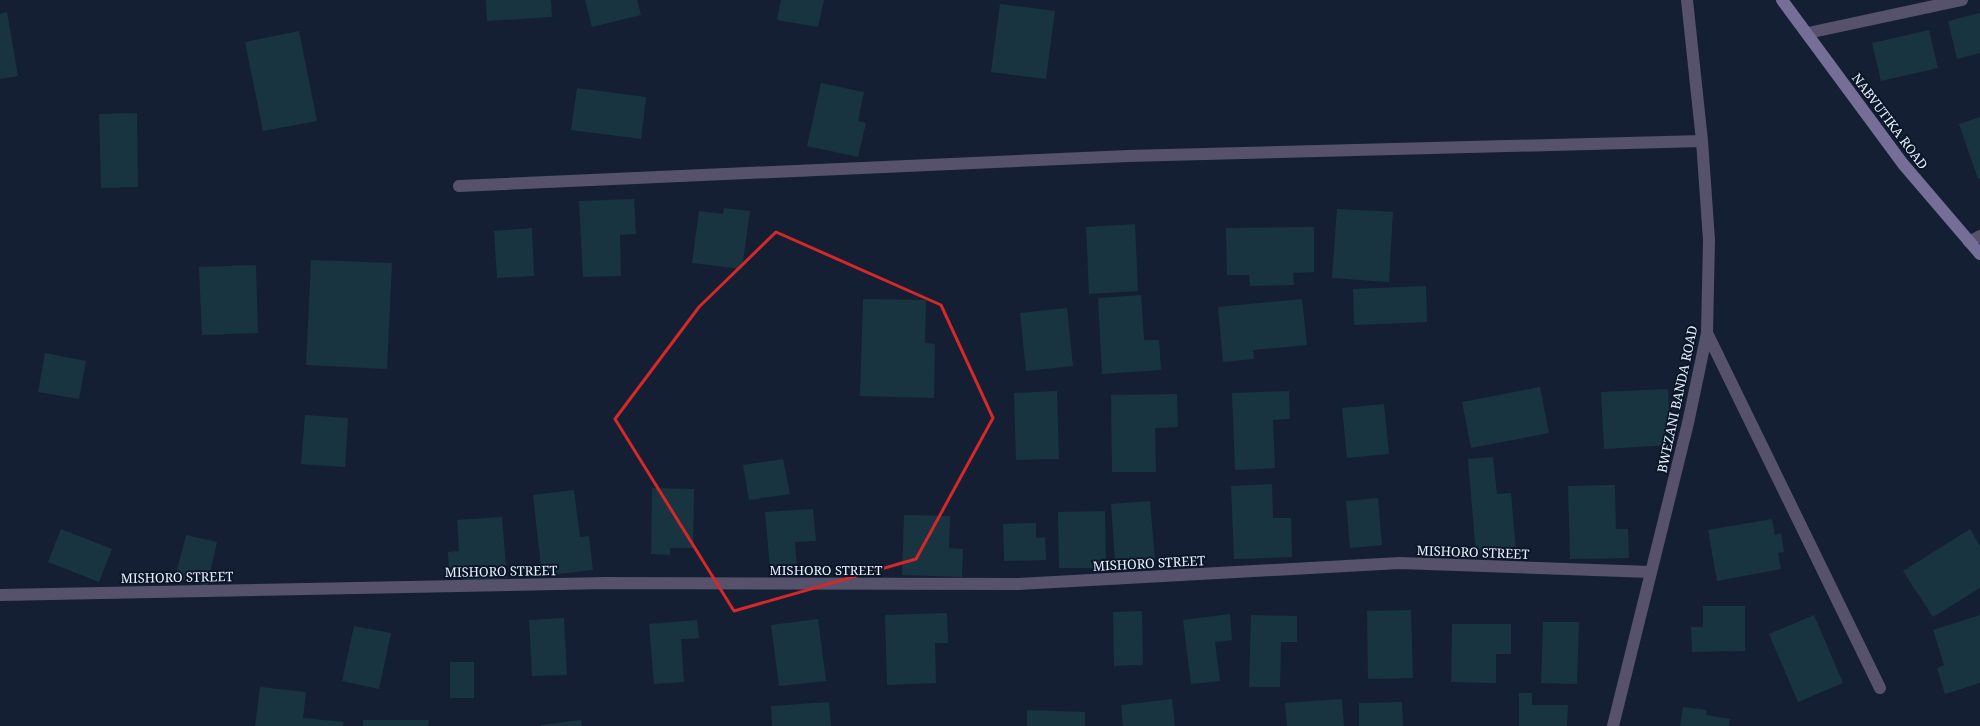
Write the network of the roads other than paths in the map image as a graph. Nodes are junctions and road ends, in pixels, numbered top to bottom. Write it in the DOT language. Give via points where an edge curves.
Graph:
graph roads {
  1 [pos="1687,0"];
  2 [pos="1782,0"];
  3 [pos="1962,0"];
  4 [pos="1808,33"];
  5 [pos="1702,141"];
  6 [pos="459,186"];
  7 [pos="1980,236"];
  8 [pos="1969,242"];
  9 [pos="1980,254"];
  10 [pos="1707,333"];
  11 [pos="1651,572"];
  12 [pos="0,595"];
  13 [pos="1880,688"];
  14 [pos="1612,726"];
  1 -- 5 [label="street, BWEZANI BANDA ROAD"];
  2 -- 4 [label="street, NABVUTIKA ROAD"];
  3 -- 4 [label="street"];
  4 -- 8 [label="street, NABVUTIKA ROAD" via="1903,164"];
  5 -- 6 [label="street" via="1136,156"];
  5 -- 10 [label="street, BWEZANI BANDA ROAD" via="1708,240"];
  7 -- 8 [label="street"];
  8 -- 9 [label="street, NABVUTIKA ROAD"];
  10 -- 11 [label="street, BWEZANI BANDA ROAD" via="1688,423"];
  10 -- 13 [label="street"];
  11 -- 12 [label="street, MISHORO STREET" via="1400,564 1018,584 606,583"];
  11 -- 14 [label="street, BWEZANI BANDA ROAD"];
}
